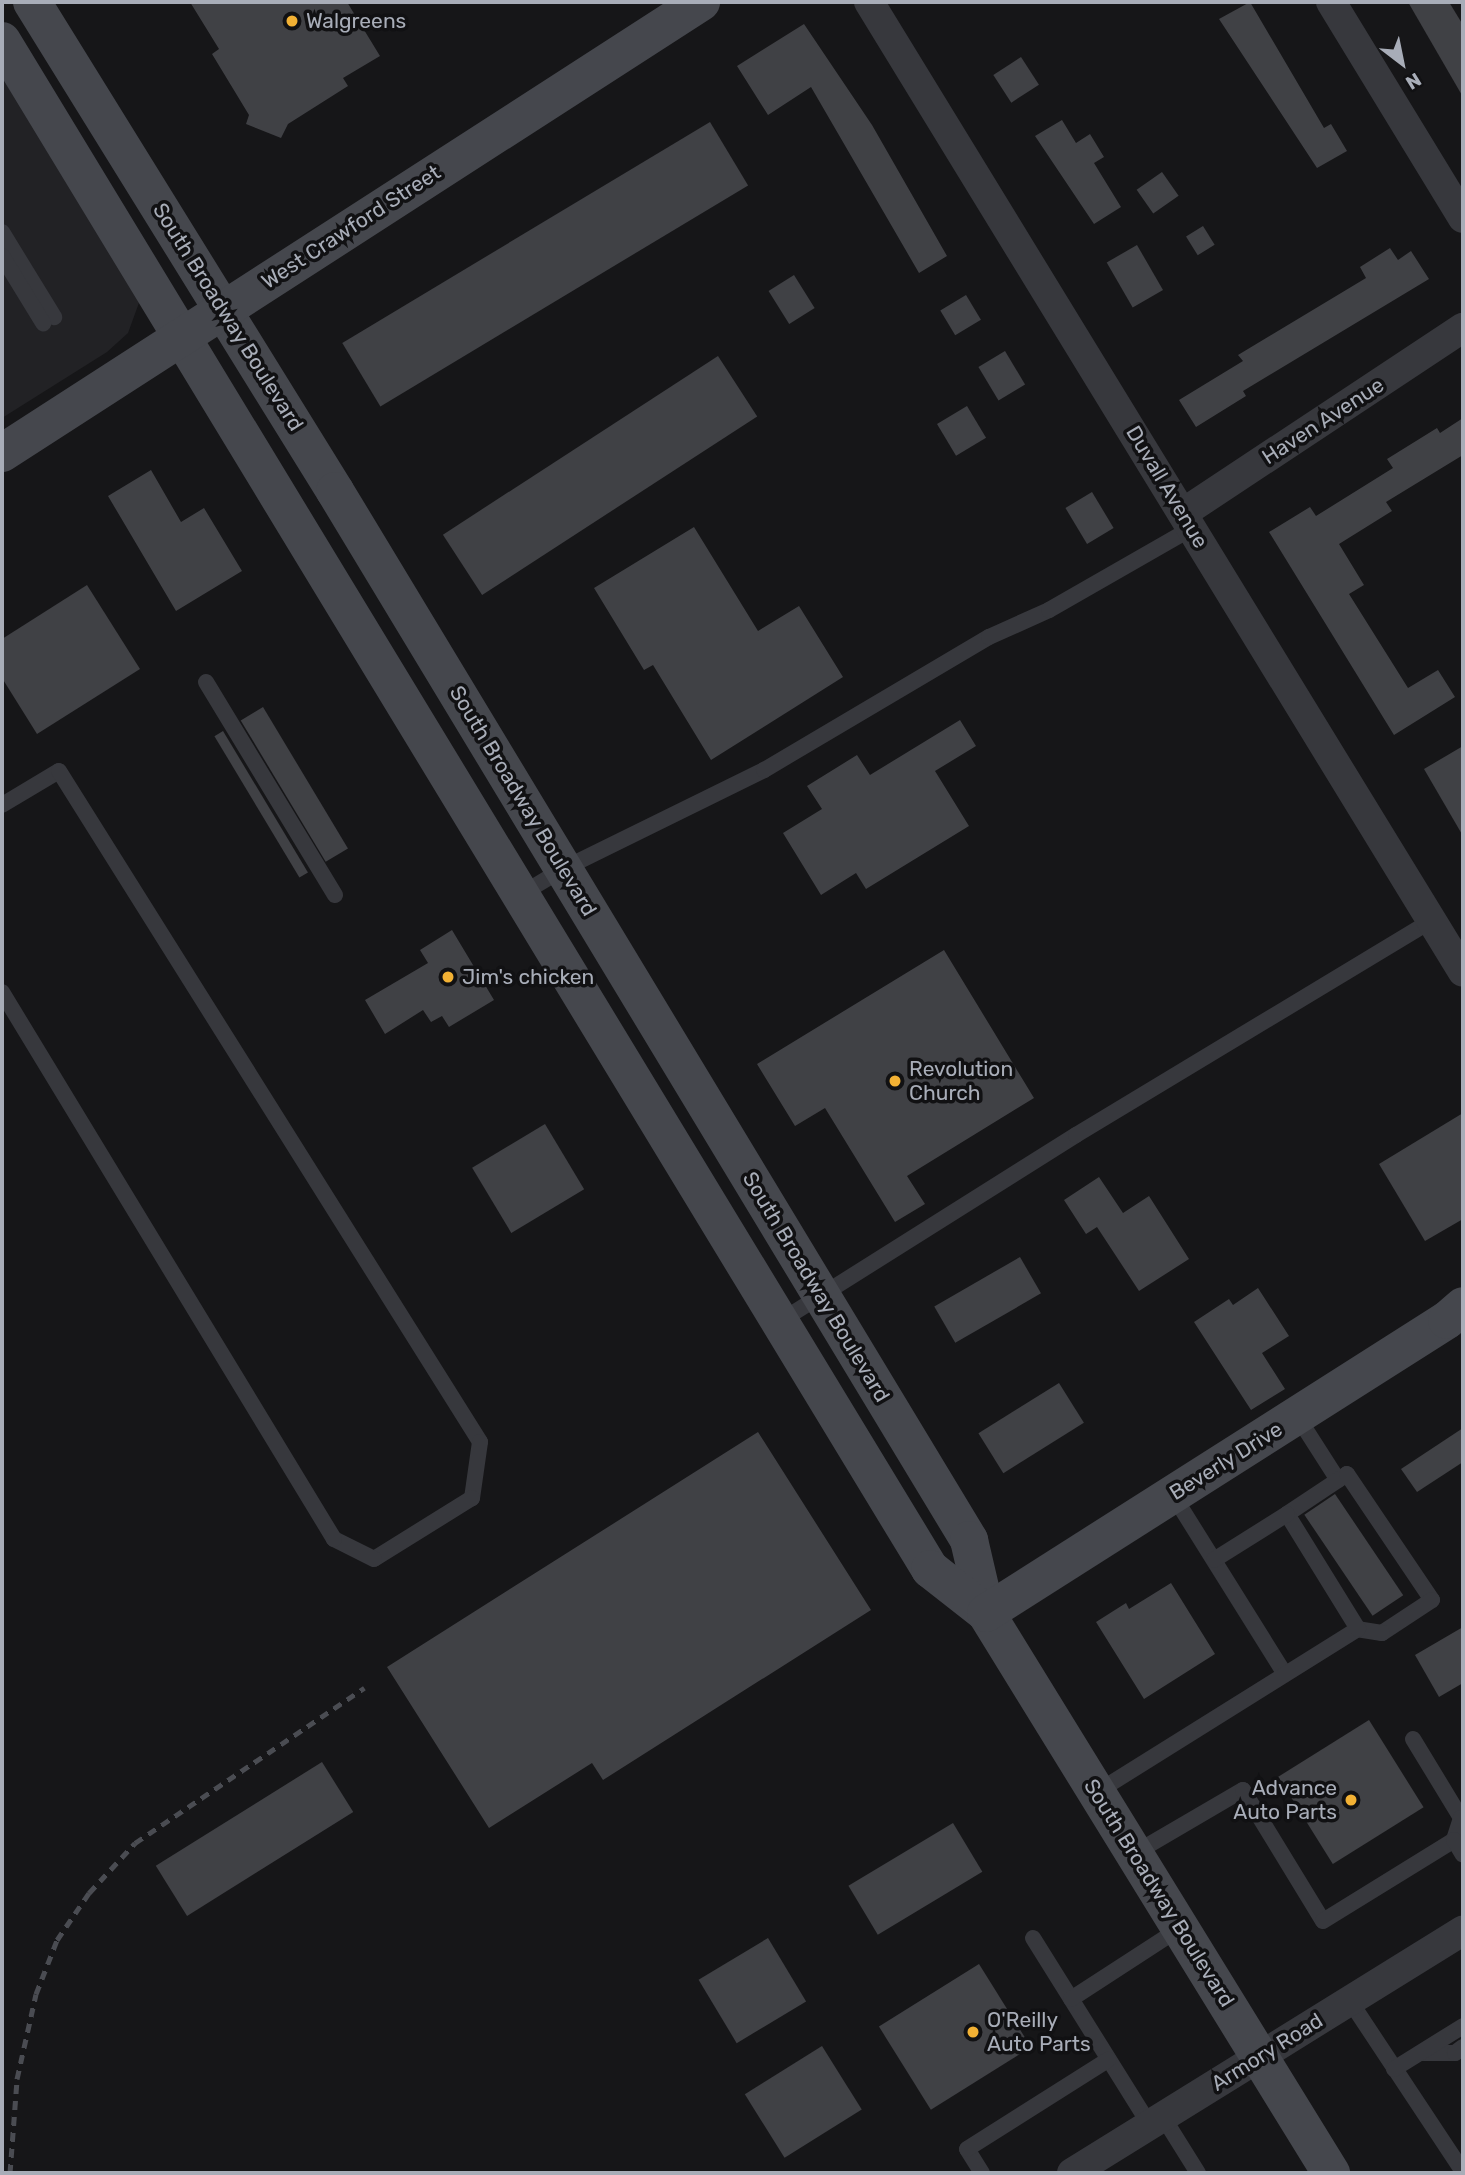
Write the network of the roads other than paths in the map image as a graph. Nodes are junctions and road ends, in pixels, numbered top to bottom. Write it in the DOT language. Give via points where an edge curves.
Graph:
graph roads {
  1 [pos="32,2"];
  2 [pos="701,2"];
  3 [pos="869,2"];
  4 [pos="1331,2"];
  5 [pos="2,41"];
  6 [pos="1463,218"];
  7 [pos="2,232"];
  8 [pos="2,256"];
  9 [pos="224,309"];
  10 [pos="1463,328"];
  11 [pos="181,336"];
  12 [pos="2,453"];
  13 [pos="1187,520"];
  14 [pos="206,682"];
  15 [pos="2,804"];
  16 [pos="565,868"];
  17 [pos="335,895"];
  18 [pos="520,895"];
  19 [pos="1432,920"];
  20 [pos="1463,972"];
  21 [pos="2,992"];
  22 [pos="821,1296"];
  23 [pos="1463,1306"];
  24 [pos="779,1322"];
  25 [pos="1297,1416"];
  26 [pos="1338,1480"];
  27 [pos="1173,1495"];
  28 [pos="1287,1514"];
  29 [pos="1214,1560"];
  30 [pos="986,1613"];
  31 [pos="1358,1629"];
  32 [pos="1285,1674"];
  33 [pos="1413,1739"];
  34 [pos="1097,1793"];
  35 [pos="1454,1840"];
  36 [pos="1135,1853"];
  37 [pos="1463,1855"];
  38 [pos="1182,1927"];
  39 [pos="1463,1931"];
  40 [pos="1033,1938"];
  41 [pos="1071,1999"];
  42 [pos="1350,2001"];
  43 [pos="1463,2026"];
  44 [pos="1463,2047"];
  45 [pos="1420,2053"];
  46 [pos="1260,2056"];
  47 [pos="1108,2060"];
  48 [pos="1394,2069"];
  49 [pos="1156,2121"];
  50 [pos="982,2173"];
  51 [pos="1072,2173"];
  52 [pos="1198,2173"];
  53 [pos="1331,2173"];
  54 [pos="1463,2173"];
  1 -- 9 [label="main road, South Broadway Boulevard"];
  2 -- 9 [label="main road, West Crawford Street"];
  3 -- 13 [label="street, Duvall Avenue"];
  4 -- 6 [label="street"];
  5 -- 11 [label="main road, South Broadway Boulevard"];
  7 -- 8 [label="lane" via="49,320"];
  9 -- 11 [label="main road, West Crawford Street"];
  9 -- 16 [label="main road, South Broadway Boulevard"];
  10 -- 13 [label="street, Haven Avenue"];
  11 -- 12 [label="main road, West Crawford Street"];
  11 -- 18 [label="main road, South Broadway Boulevard"];
  13 -- 16 [label="lane" via="1049,610 989,637 764,771"];
  13 -- 19 [label="street, Duvall Avenue"];
  14 -- 17 [label="lane"];
  15 -- 21 [label="lane" via="59,771 480,1441 472,1498 373,1559 334,1539"];
  16 -- 18 [label="lane"];
  16 -- 22 [label="main road, South Broadway Boulevard"];
  18 -- 24 [label="main road, South Broadway Boulevard"];
  19 -- 20 [label="street, Duvall Avenue"];
  19 -- 22 [label="lane"];
  22 -- 24 [label="lane"];
  22 -- 30 [label="main road, South Broadway Boulevard" via="969,1540"];
  23 -- 25 [label="main road, Beverly Drive"];
  24 -- 30 [label="main road, South Broadway Boulevard" via="930,1569"];
  25 -- 26 [label="lane"];
  25 -- 27 [label="main road, Beverly Drive"];
  26 -- 28 [label="lane"];
  26 -- 31 [label="lane" via="1347,1475 1432,1600 1382,1633"];
  27 -- 29 [label="lane"];
  27 -- 30 [label="main road, Beverly Drive"];
  28 -- 29 [label="lane"];
  28 -- 31 [label="lane"];
  29 -- 32 [label="lane"];
  30 -- 34 [label="main road, South Broadway Boulevard"];
  31 -- 32 [label="lane"];
  32 -- 34 [label="lane"];
  33 -- 35 [label="lane" via="1461,1818"];
  34 -- 36 [label="main road, South Broadway Boulevard"];
  35 -- 36 [label="lane" via="1323,1921 1243,1790"];
  35 -- 37 [label="lane"];
  36 -- 38 [label="main road, South Broadway Boulevard"];
  38 -- 41 [label="lane"];
  38 -- 46 [label="main road, South Broadway Boulevard"];
  39 -- 42 [label="street, Armory Road"];
  40 -- 41 [label="lane"];
  41 -- 47 [label="lane"];
  42 -- 46 [label="street, Armory Road"];
  42 -- 48 [label="lane"];
  43 -- 45 [label="lane"];
  44 -- 45 [label="lane" via="1455,2053"];
  45 -- 48 [label="lane"];
  46 -- 49 [label="street, Armory Road"];
  46 -- 53 [label="main road, South Broadway Boulevard"];
  47 -- 49 [label="lane"];
  47 -- 50 [label="lane" via="967,2149"];
  48 -- 54 [label="lane"];
  49 -- 51 [label="street, Armory Road"];
  49 -- 52 [label="lane"];
}
